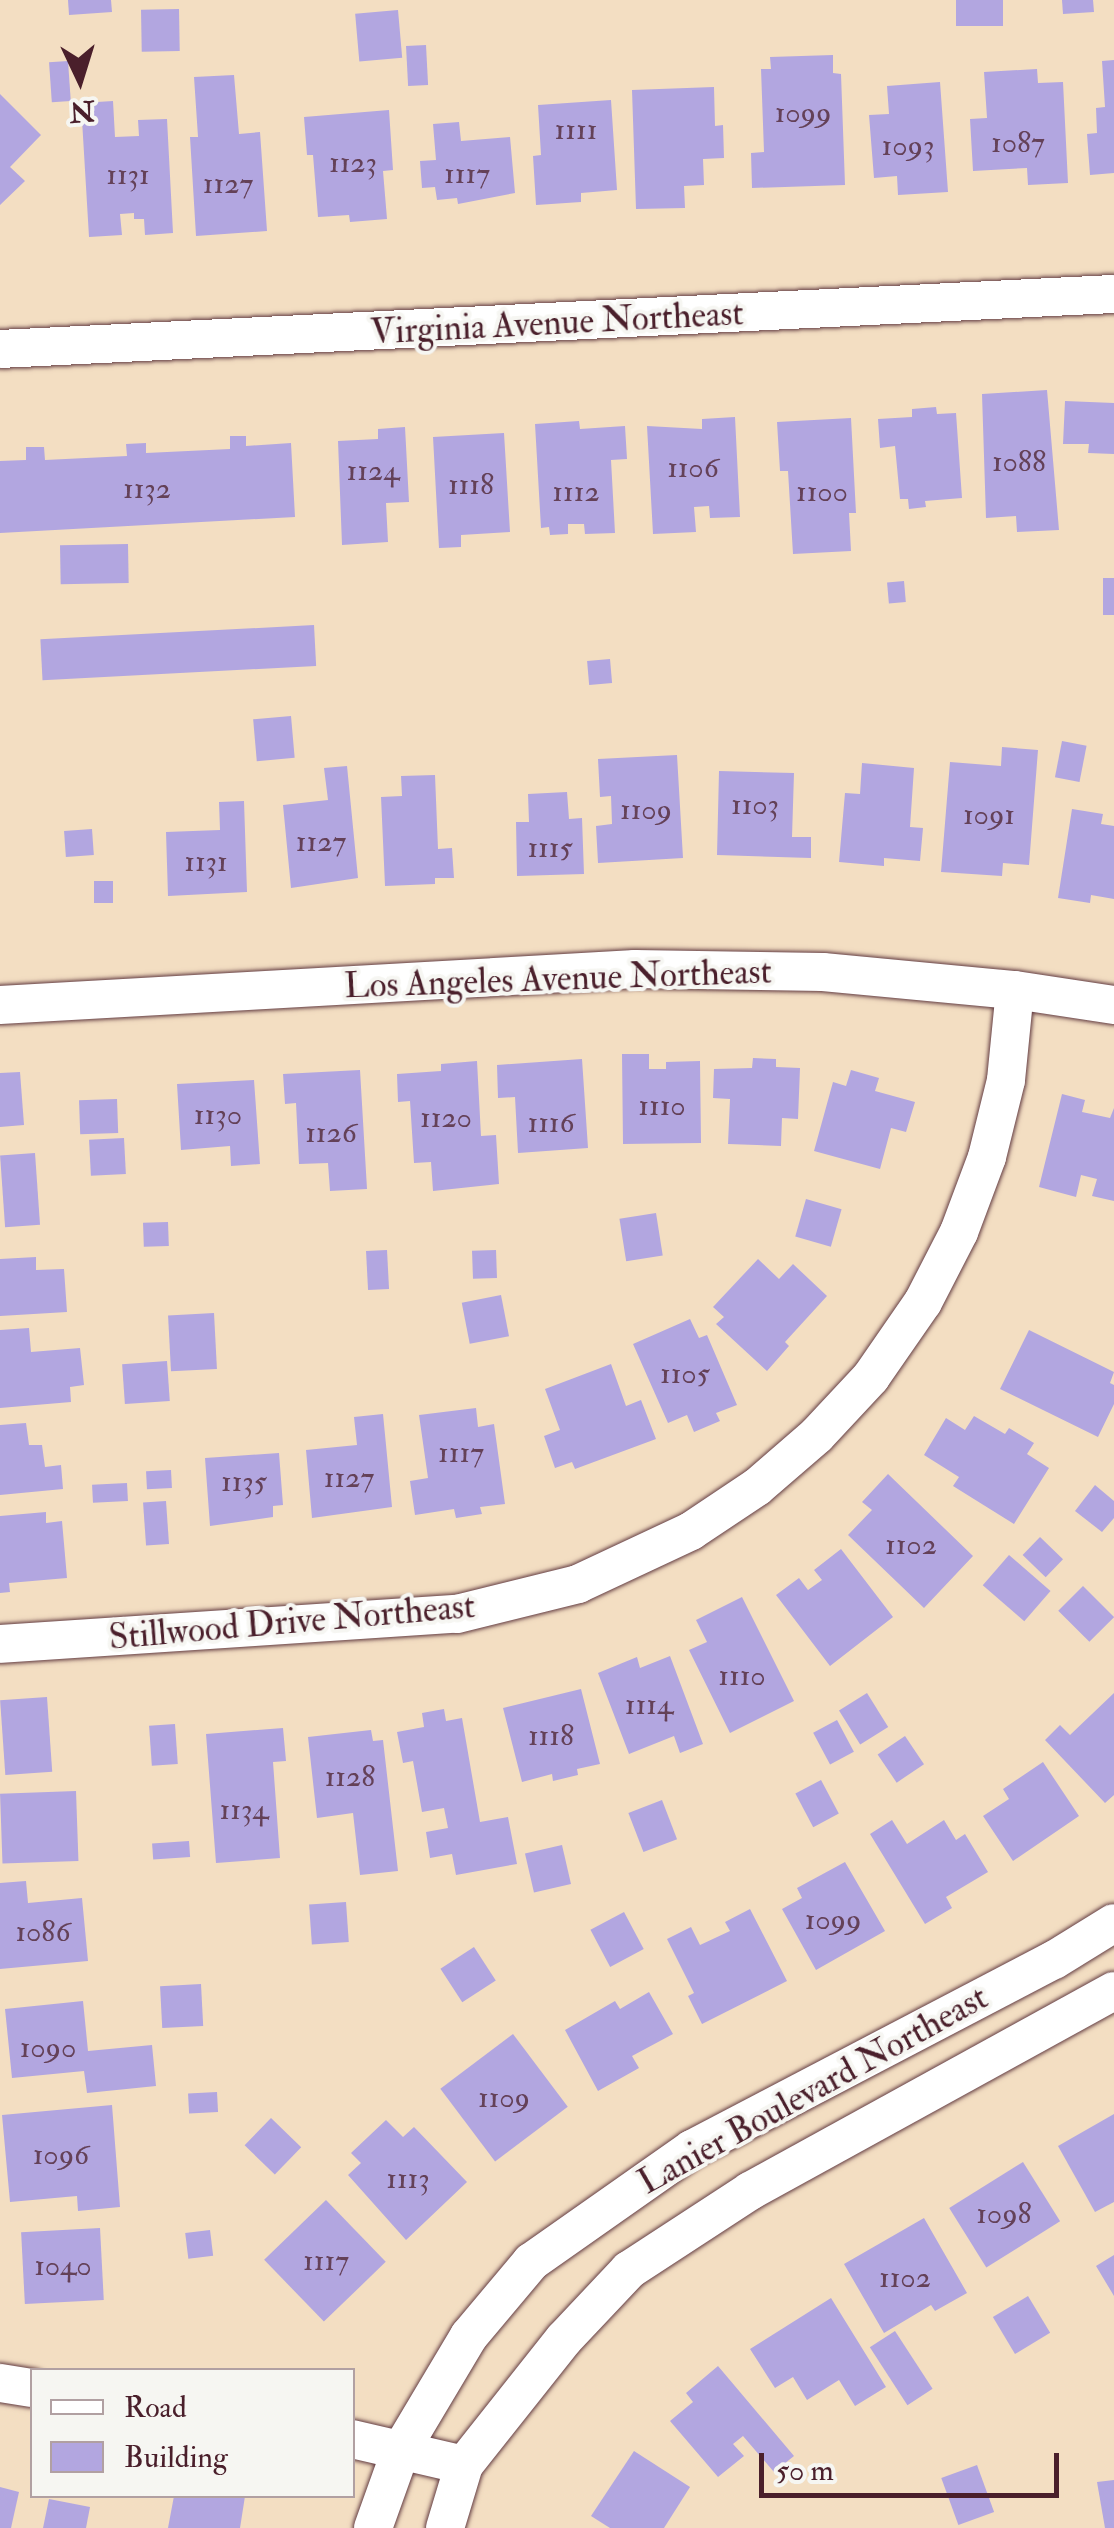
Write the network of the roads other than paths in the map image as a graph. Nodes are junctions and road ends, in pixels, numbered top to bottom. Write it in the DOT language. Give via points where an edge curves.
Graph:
graph roads {
  1 [pos="1114,294"];
  2 [pos="0,349"];
  3 [pos="1016,990"];
  4 [pos="0,1005"];
  5 [pos="1114,1006"];
  6 [pos="0,1644"];
  7 [pos="1114,1923"];
  8 [pos="1114,1991"];
  9 [pos="0,2383"];
  10 [pos="30,2388"];
  11 [pos="355,2440"];
  12 [pos="401,2450"];
  13 [pos="464,2465"];
  14 [pos="373,2528"];
  15 [pos="445,2528"];
  1 -- 2 [label="street, Virginia Avenue Northeast"];
  3 -- 4 [label="street, Los Angeles Avenue Northeast" via="823,972 634,970"];
  3 -- 5 [label="street, Los Angeles Avenue Northeast"];
  3 -- 6 [label="street, Stillwood Drive Northeast" via="1006,1080 987,1157 923,1302 871,1376 818,1435 691,1531 578,1584 457,1614"];
  7 -- 12 [label="street, Lanier Boulevard Northeast" via="692,2148 616,2198 530,2262 469,2336"];
  8 -- 13 [label="street, Lanier Boulevard Northeast" via="750,2192 629,2270 564,2339"];
  9 -- 10 [label="street"];
  11 -- 12 [label="street"];
  12 -- 13 [label="street"];
  12 -- 14 [label="street, Lanier Boulevard Northeast"];
  13 -- 15 [label="street, Lanier Boulevard Northeast"];
}
